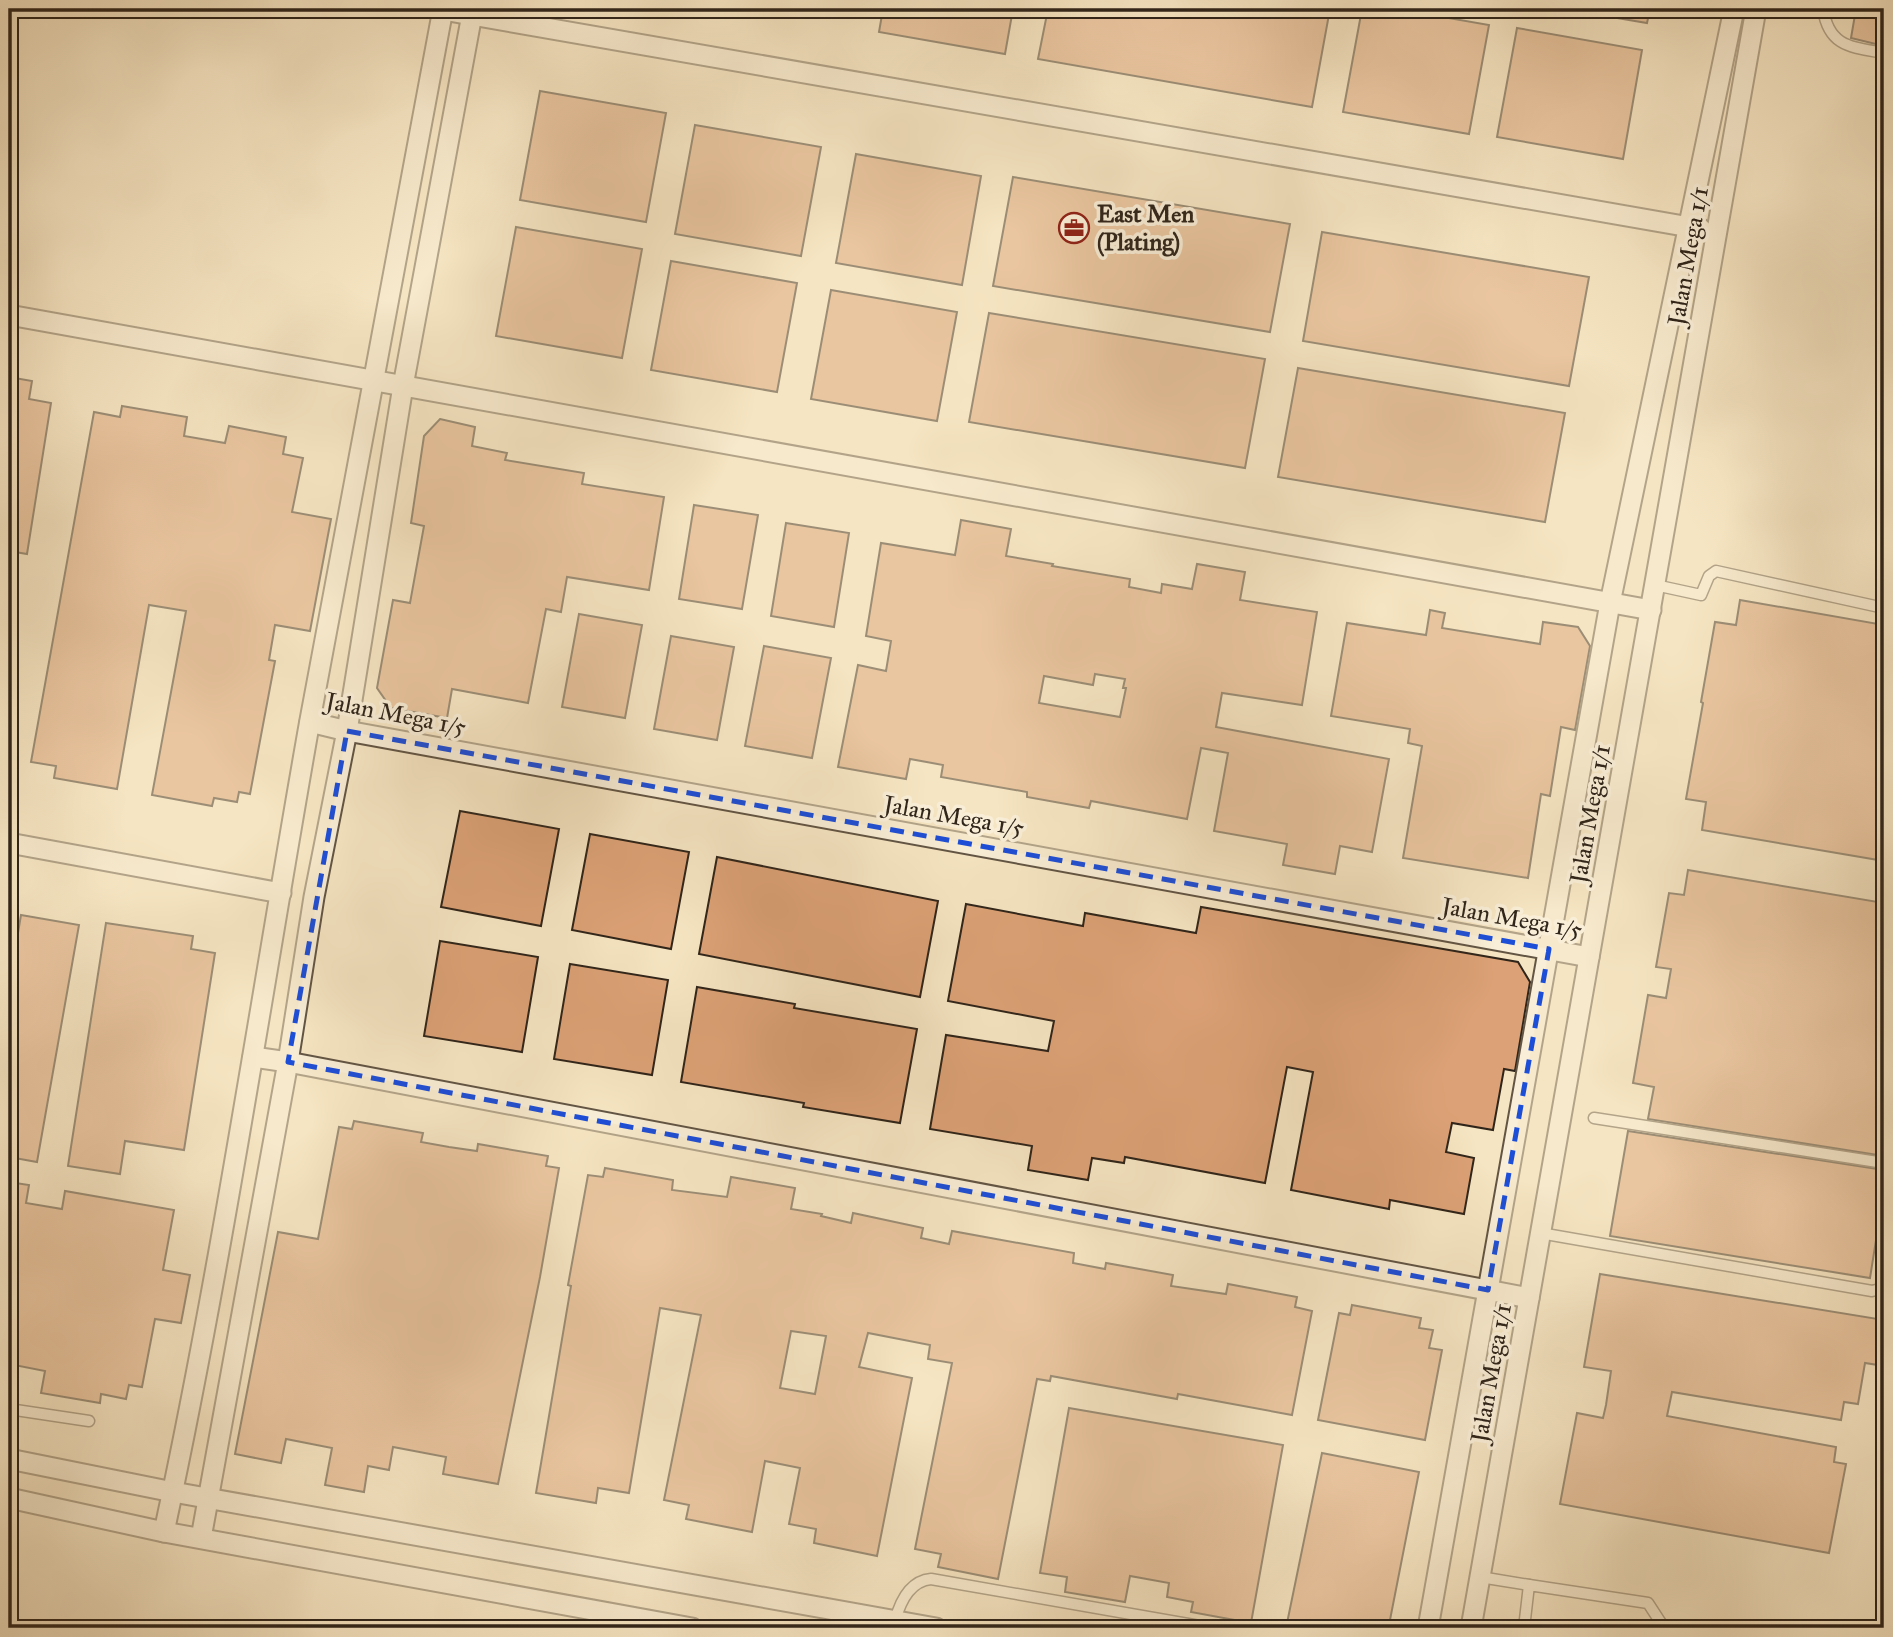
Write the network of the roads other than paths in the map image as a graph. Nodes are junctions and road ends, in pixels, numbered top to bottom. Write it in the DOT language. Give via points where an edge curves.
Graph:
graph roads {
  1 [pos="443,9"];
  2 [pos="1734,9"];
  3 [pos="1756,9"];
  4 [pos="1823,9"];
  5 [pos="473,13"];
  6 [pos="1884,53"];
  7 [pos="1689,228"];
  8 [pos="1718,230"];
  9 [pos="9,315"];
  10 [pos="372,381"];
  11 [pos="403,386"];
  12 [pos="1655,585"];
  13 [pos="1610,603"];
  14 [pos="1884,608"];
  15 [pos="1651,610"];
  16 [pos="310,722"];
  17 [pos="347,732"];
  18 [pos="10,850"];
  19 [pos="281,893"];
  20 [pos="1549,949"];
  21 [pos="1589,957"];
  22 [pos="253,1057"];
  23 [pos="288,1062"];
  24 [pos="1594,1118"];
  25 [pos="1884,1163"];
  26 [pos="1540,1233"];
  27 [pos="1884,1289"];
  28 [pos="1488,1290"];
  29 [pos="1529,1298"];
  30 [pos="9,1409"];
  31 [pos="89,1421"];
  32 [pos="9,1460"];
  33 [pos="173,1492"];
  34 [pos="9,1498"];
  35 [pos="209,1498"];
  36 [pos="164,1532"];
  37 [pos="201,1538"];
  38 [pos="1480,1577"];
  39 [pos="1529,1585"];
  40 [pos="895,1621"];
  41 [pos="692,1628"];
  42 [pos="936,1628"];
  43 [pos="1211,1628"];
  44 [pos="1428,1628"];
  45 [pos="1471,1628"];
  46 [pos="1524,1628"];
  47 [pos="1660,1628"];
  1 -- 5 [label="street"];
  1 -- 10 [label="street"];
  2 -- 7 [label="street"];
  3 -- 8 [label="street, Jalan Mega 1/1"];
  4 -- 6 [label="lane" via="1833,36 1846,46"];
  5 -- 7 [label="street"];
  5 -- 11 [label="street"];
  7 -- 8 [label="street"];
  7 -- 13 [label="street"];
  8 -- 12 [label="street, Jalan Mega 1/1"];
  9 -- 10 [label="street"];
  10 -- 11 [label="street"];
  10 -- 16 [label="street"];
  11 -- 13 [label="street"];
  11 -- 17 [label="street"];
  12 -- 14 [label="lane" via="1701,595 1709,576 1716,572"];
  12 -- 15 [label="street, Jalan Mega 1/1"];
  13 -- 15 [label="street"];
  13 -- 20 [label="street"];
  15 -- 21 [label="street, Jalan Mega 1/1"];
  16 -- 17 [label="street, Jalan Mega 1/5"];
  16 -- 19 [label="street"];
  17 -- 20 [label="street, Jalan Mega 1/5"];
  17 -- 23 [label="street"];
  18 -- 19 [label="street"];
  19 -- 22 [label="street"];
  20 -- 21 [label="street, Jalan Mega 1/5"];
  20 -- 28 [label="street"];
  21 -- 26 [label="street, Jalan Mega 1/1"];
  22 -- 23 [label="street"];
  22 -- 33 [label="street"];
  23 -- 28 [label="street"];
  23 -- 35 [label="street"];
  24 -- 25 [label="lane"];
  26 -- 27 [label="lane" via="1872,1291"];
  26 -- 29 [label="street, Jalan Mega 1/1"];
  28 -- 29 [label="street"];
  28 -- 44 [label="street"];
  29 -- 38 [label="street, Jalan Mega 1/1"];
  30 -- 31 [label="lane"];
  32 -- 33 [label="street"];
  33 -- 35 [label="street"];
  33 -- 36 [label="street"];
  34 -- 36 [label="street"];
  35 -- 37 [label="street"];
  35 -- 40 [label="street"];
  36 -- 37 [label="street"];
  37 -- 41 [label="street"];
  38 -- 39 [label="lane"];
  38 -- 45 [label="street, Jalan Mega 1/1"];
  39 -- 46 [label="lane"];
  39 -- 47 [label="lane" via="1648,1602"];
  40 -- 42 [label="street"];
  40 -- 43 [label="lane" via="917,1582 931,1579"];
}
